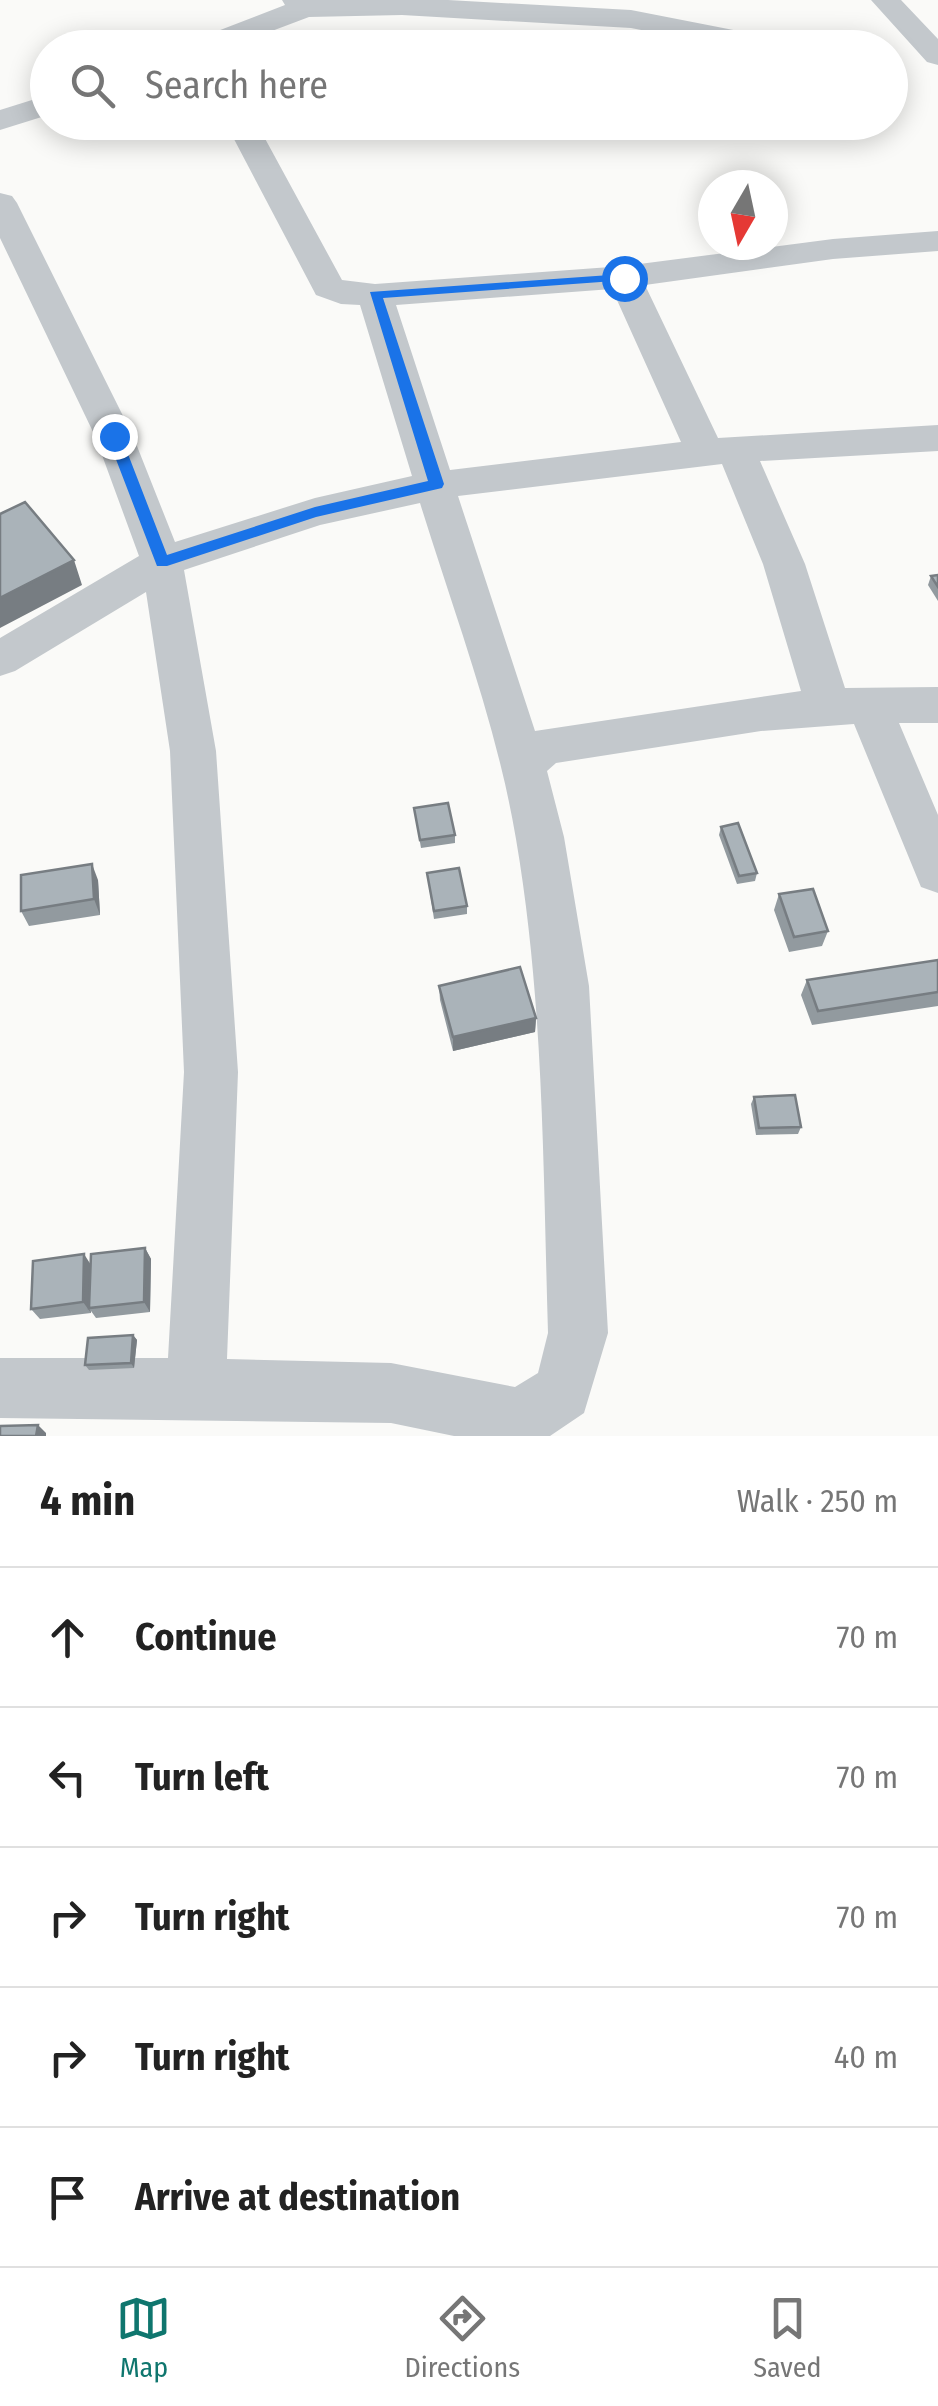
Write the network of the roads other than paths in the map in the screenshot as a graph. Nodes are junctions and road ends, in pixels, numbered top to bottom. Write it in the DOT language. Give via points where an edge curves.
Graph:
graph roads {
  1 [pos="885,0"];
  2 [pos="309,3"];
  3 [pos="243,30"];
  4 [pos="688,30"];
  5 [pos="938,56"];
  6 [pos="908,61"];
  7 [pos="938,64"];
  8 [pos="30,110"];
  9 [pos="0,121"];
  10 [pos="250,140"];
  11 [pos="0,203"];
  12 [pos="938,242"];
  13 [pos="624,278"];
  14 [pos="375,295"];
  15 [pos="938,438"];
  16 [pos="720,451"];
  17 [pos="436,484"];
  18 [pos="162,562"];
  19 [pos="0,658"];
  20 [pos="938,705"];
  21 [pos="849,706"];
  22 [pos="523,765"];
  23 [pos="938,872"];
  24 [pos="0,1388"];
  25 [pos="196,1388"];
  1 -- 5 [label="street"];
  2 -- 3 [label="street"];
  2 -- 4 [label="street" via="631,19"];
  6 -- 7 [label="street"];
  8 -- 9 [label="street"];
  10 -- 14 [label="street" via="328,287"];
  11 -- 18 [label="street" via="114,436"];
  12 -- 13 [label="street"];
  13 -- 14 [label="street"];
  13 -- 16 [label="street"];
  14 -- 17 [label="street"];
  15 -- 16 [label="street"];
  16 -- 17 [label="street"];
  16 -- 21 [label="street" via="784,564"];
  17 -- 18 [label="street" via="315,512"];
  17 -- 22 [label="street"];
  18 -- 19 [label="street"];
  18 -- 25 [label="street" via="193,750 211,1072"];
  20 -- 21 [label="street"];
  21 -- 22 [label="street" via="544,746"];
  21 -- 23 [label="street"];
  22 -- 25 [label="street" via="563,986 578,1333 563,1392 521,1419 391,1393"];
  24 -- 25 [label="street"];
}
